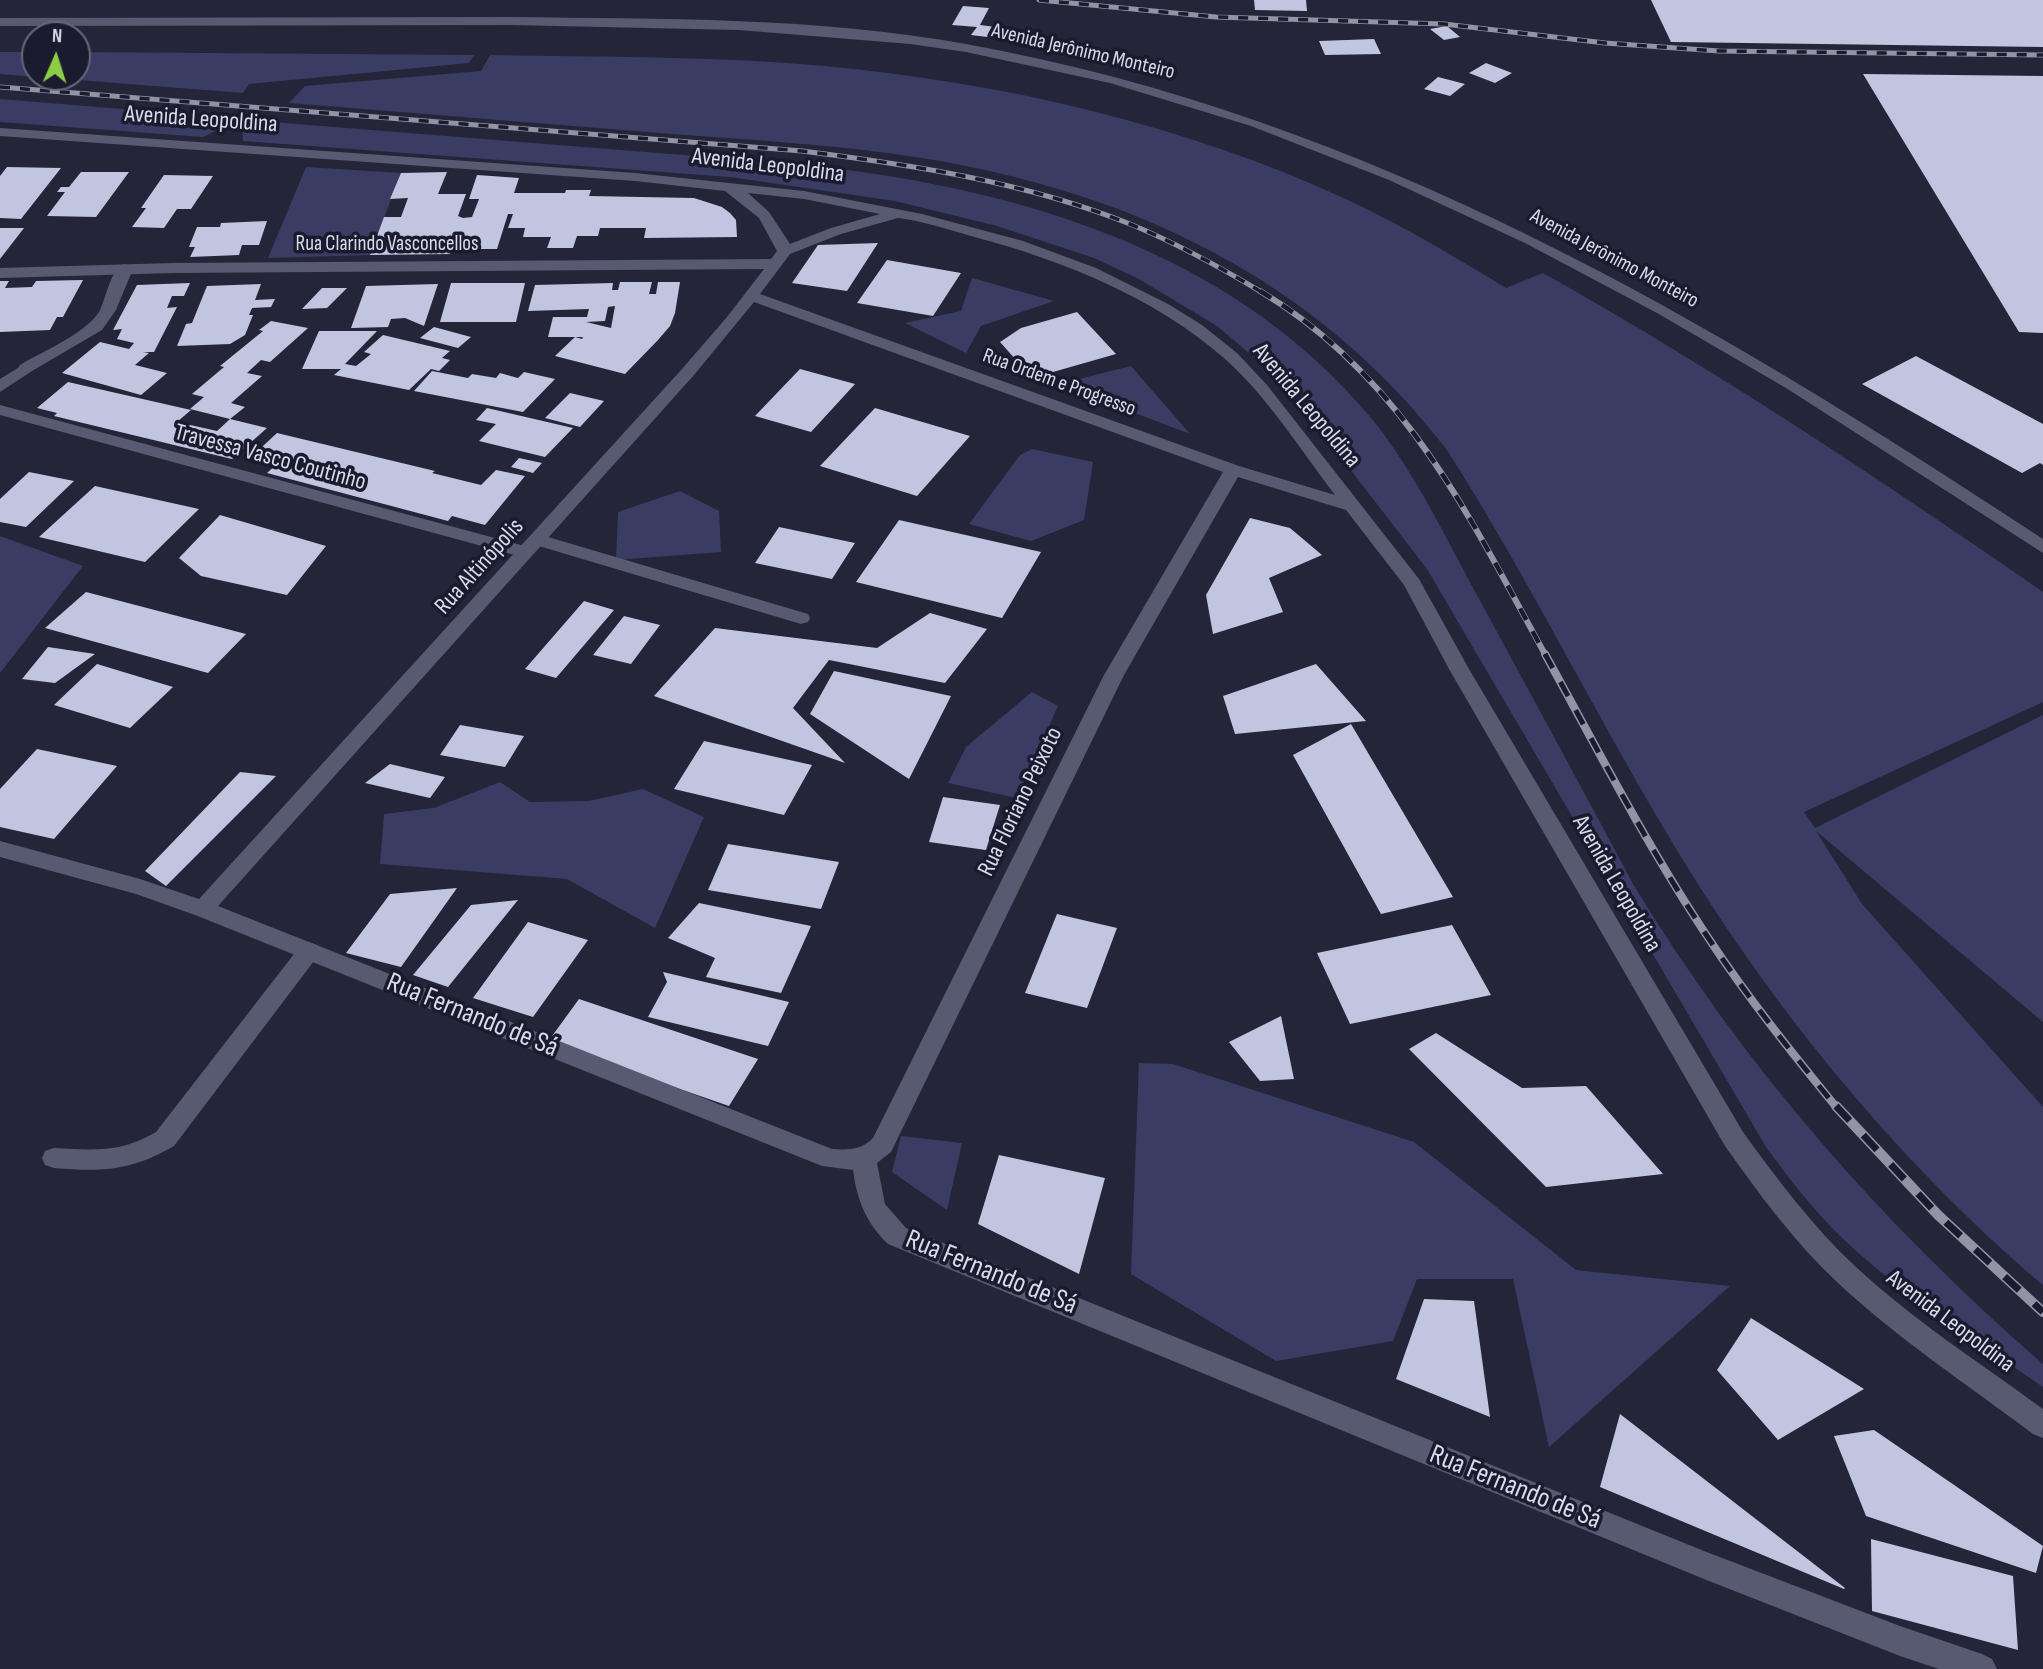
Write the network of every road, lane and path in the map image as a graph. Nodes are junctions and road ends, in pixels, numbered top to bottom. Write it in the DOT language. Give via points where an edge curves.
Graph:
graph roads {
  1 [pos="0,22"];
  2 [pos="0,132"];
  3 [pos="724,185"];
  4 [pos="900,214"];
  5 [pos="780,258"];
  6 [pos="125,269"];
  7 [pos="0,273"];
  8 [pos="751,296"];
  9 [pos="0,387"];
  10 [pos="0,411"];
  11 [pos="1233,470"];
  12 [pos="1353,506"];
  13 [pos="532,546"];
  14 [pos="2043,547"];
  15 [pos="801,618"];
  16 [pos="0,849"];
  17 [pos="203,909"];
  18 [pos="309,951"];
  19 [pos="54,1158"];
  20 [pos="864,1158"];
  21 [pos="2043,1425"];
  22 [pos="1982,1669"];
  1 -- 14 [label="street, Avenida Jerônimo Monteiro" via="584,22 774,28 916,41 1088,74 1295,136 1478,214 1720,342 1842,415"];
  2 -- 3 [label="street, Avenida Leopoldina"];
  3 -- 4 [label="street, Avenida Leopoldina"];
  3 -- 5 [label="street" via="769,218 779,234"];
  4 -- 5 [label="street" via="836,232"];
  4 -- 12 [label="street, Avenida Leopoldina" via="1055,257 1128,288 1174,314 1231,356 1261,388"];
  5 -- 6 [label="street, Rua Clarindo Vasconcellos"];
  5 -- 8 [label="street, Rua Altinópolis"];
  6 -- 7 [label="street, Rua Clarindo Vasconcellos"];
  6 -- 9 [label="street" via="96,327"];
  8 -- 11 [label="street, Rua Ordem e Progresso"];
  8 -- 13 [label="street, Rua Altinópolis"];
  10 -- 13 [label="street, Travessa Vasco Coutinho"];
  11 -- 12 [label="street, Rua Ordem e Progresso"];
  11 -- 20 [label="street, Rua Floriano Peixoto" via="1114,675 882,1145"];
  12 -- 21 [label="street, Avenida Leopoldina" via="1412,583 1727,1127 1767,1186 1847,1274"];
  13 -- 15 [label="street, Travessa Vasco Coutinho"];
  13 -- 17 [label="street, Rua Altinópolis"];
  16 -- 17 [label="street, Rua Fernando de Sá"];
  17 -- 18 [label="street, Rua Fernando de Sá"];
  18 -- 19 [label="street" via="165,1139 126,1159"];
  18 -- 20 [label="street, Rua Fernando de Sá" via="831,1159"];
  20 -- 22 [label="street, Rua Fernando de Sá" via="874,1211 897,1236 1704,1565"];
}
